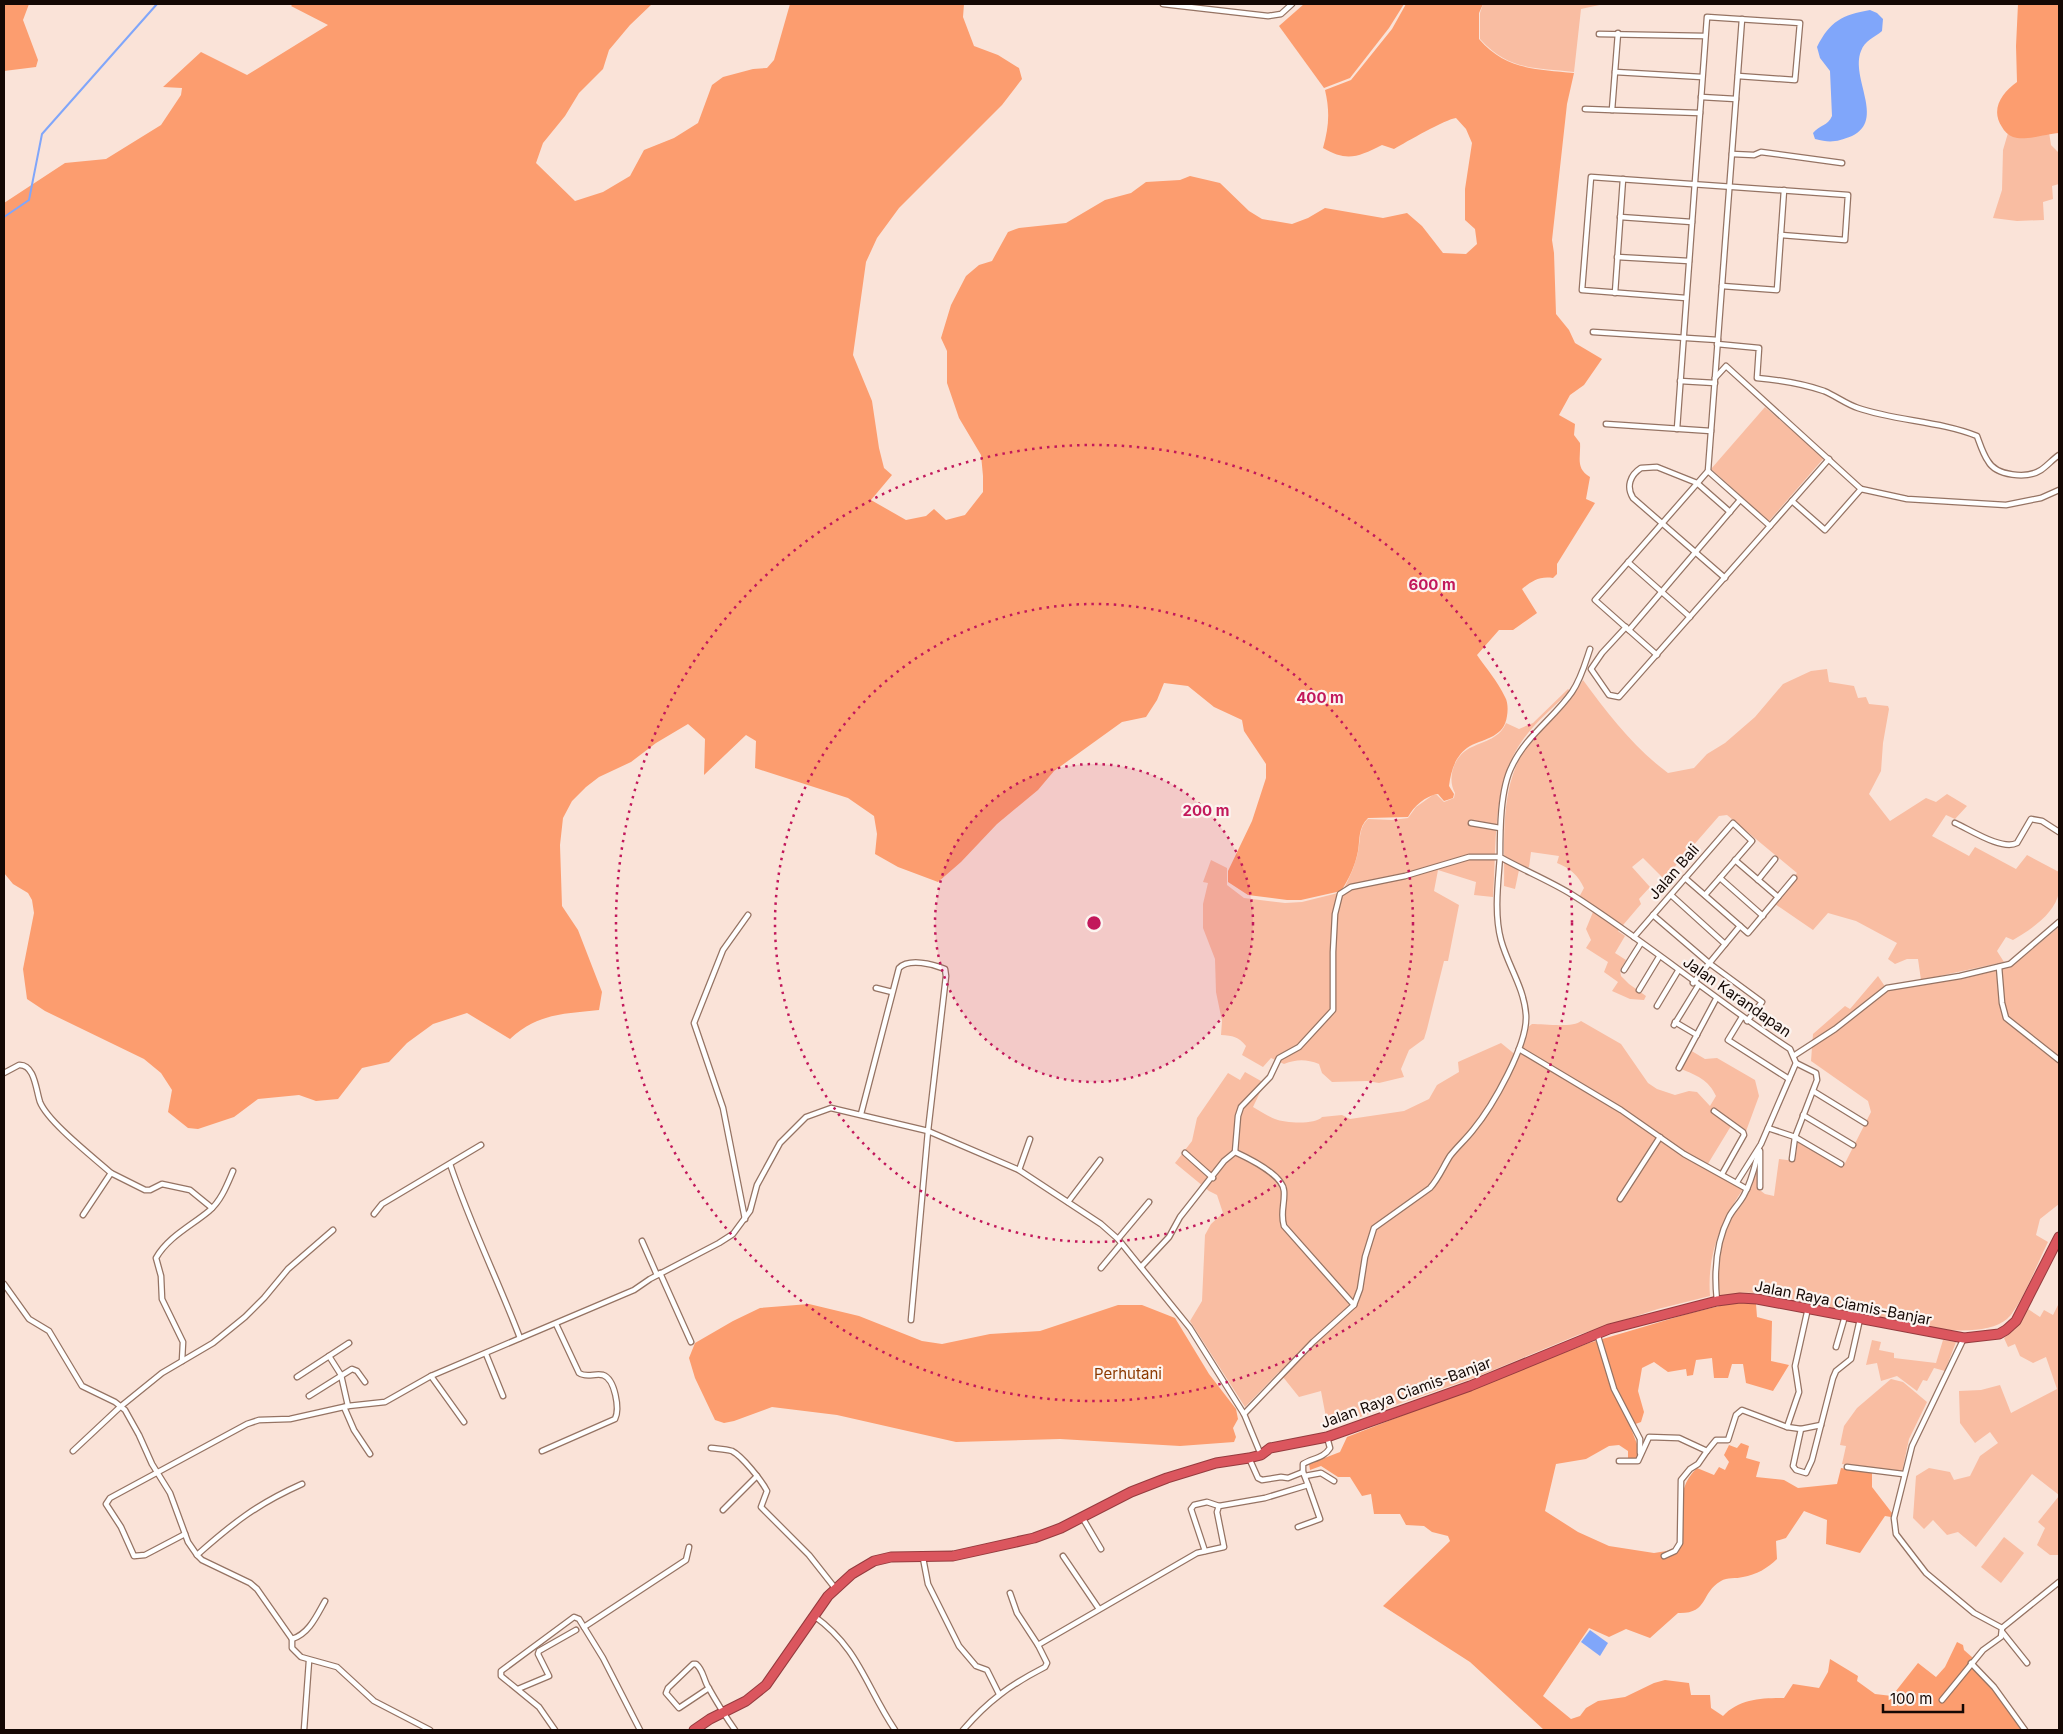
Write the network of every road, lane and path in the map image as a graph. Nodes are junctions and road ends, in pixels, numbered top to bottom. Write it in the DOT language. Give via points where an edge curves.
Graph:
graph roads {
  1 [pos="1163,4"];
  2 [pos="1292,4"];
  3 [pos="1742,19"];
  4 [pos="1599,34"];
  5 [pos="1618,34"];
  6 [pos="1705,36"];
  7 [pos="1615,72"];
  8 [pos="1738,76"];
  9 [pos="1702,77"];
  10 [pos="1701,97"];
  11 [pos="1736,100"];
  12 [pos="1585,108"];
  13 [pos="1612,110"];
  14 [pos="1700,113"];
  15 [pos="1732,154"];
  16 [pos="1842,163"];
  17 [pos="1623,179"];
  18 [pos="1694,184"];
  19 [pos="1729,186"];
  20 [pos="1784,190"];
  21 [pos="1620,217"];
  22 [pos="1692,222"];
  23 [pos="1781,235"];
  24 [pos="1617,257"];
  25 [pos="1689,261"];
  26 [pos="1722,286"];
  27 [pos="1615,293"];
  28 [pos="1686,298"];
  29 [pos="1594,332"];
  30 [pos="1683,338"];
  31 [pos="1718,342"];
  32 [pos="1717,357"];
  33 [pos="1726,366"];
  34 [pos="1680,381"];
  35 [pos="1715,381"];
  36 [pos="1606,424"];
  37 [pos="1677,429"];
  38 [pos="1711,431"];
  39 [pos="2059,455"];
  40 [pos="1828,459"];
  41 [pos="1708,471"];
  42 [pos="1698,483"];
  43 [pos="1861,489"];
  44 [pos="2059,490"];
  45 [pos="1740,500"];
  46 [pos="1792,501"];
  47 [pos="1730,512"];
  48 [pos="1662,523"];
  49 [pos="1770,526"];
  50 [pos="1696,552"];
  51 [pos="1628,562"];
  52 [pos="1725,578"];
  53 [pos="1662,592"];
  54 [pos="1690,618"];
  55 [pos="1627,629"];
  56 [pos="1590,649"];
  57 [pos="1657,655"];
  58 [pos="1471,823"];
  59 [pos="1955,823"];
  60 [pos="1500,828"];
  61 [pos="2059,832"];
  62 [pos="1500,857"];
  63 [pos="1775,859"];
  64 [pos="1735,860"];
  65 [pos="1685,878"];
  66 [pos="1720,878"];
  67 [pos="1794,878"];
  68 [pos="1758,880"];
  69 [pos="1671,895"];
  70 [pos="1705,895"];
  71 [pos="1778,897"];
  72 [pos="748,915"];
  73 [pos="1653,915"];
  74 [pos="1763,916"];
  75 [pos="2059,922"];
  76 [pos="1740,926"];
  77 [pos="1634,938"];
  78 [pos="1641,943"];
  79 [pos="1725,944"];
  80 [pos="1659,957"];
  81 [pos="1709,963"];
  82 [pos="1999,967"];
  83 [pos="1624,970"];
  84 [pos="1678,971"];
  85 [pos="1693,983"];
  86 [pos="1698,986"];
  87 [pos="876,988"];
  88 [pos="1639,990"];
  89 [pos="892,992"];
  90 [pos="1716,999"];
  91 [pos="1657,1006"];
  92 [pos="1742,1017"];
  93 [pos="1747,1021"];
  94 [pos="1696,1035"];
  95 [pos="1519,1049"];
  96 [pos="1794,1055"];
  97 [pos="2059,1060"];
  98 [pos="1796,1063"];
  99 [pos="1679,1068"];
  100 [pos="4,1073"];
  101 [pos="1789,1079"];
  102 [pos="1813,1092"];
  103 [pos="1714,1111"];
  104 [pos="861,1114"];
  105 [pos="1803,1115"];
  106 [pos="1865,1123"];
  107 [pos="1768,1128"];
  108 [pos="928,1130"];
  109 [pos="1660,1137"];
  110 [pos="1795,1137"];
  111 [pos="1030,1139"];
  112 [pos="1760,1144"];
  113 [pos="480,1145"];
  114 [pos="1853,1145"];
  115 [pos="1235,1152"];
  116 [pos="1185,1153"];
  117 [pos="1792,1159"];
  118 [pos="1100,1160"];
  119 [pos="450,1164"];
  120 [pos="1840,1164"];
  121 [pos="1019,1170"];
  122 [pos="234,1171"];
  123 [pos="110,1173"];
  124 [pos="1722,1174"];
  125 [pos="1213,1178"];
  126 [pos="1737,1182"];
  127 [pos="1760,1188"];
  128 [pos="1747,1189"];
  129 [pos="1620,1199"];
  130 [pos="1068,1202"];
  131 [pos="1150,1202"];
  132 [pos="212,1208"];
  133 [pos="374,1214"];
  134 [pos="83,1215"];
  135 [pos="745,1219"];
  136 [pos="333,1230"];
  137 [pos="2059,1237"];
  138 [pos="642,1241"];
  139 [pos="1120,1241"];
  140 [pos="1101,1268"];
  141 [pos="1140,1268"];
  142 [pos="658,1274"];
  143 [pos="4,1284"];
  144 [pos="1717,1301"];
  145 [pos="1354,1305"];
  146 [pos="1808,1308"];
  147 [pos="1845,1316"];
  148 [pos="1860,1319"];
  149 [pos="911,1320"];
  150 [pos="556,1324"];
  151 [pos="1597,1333"];
  152 [pos="520,1338"];
  153 [pos="1964,1338"];
  154 [pos="691,1342"];
  155 [pos="348,1343"];
  156 [pos="1836,1347"];
  157 [pos="486,1354"];
  158 [pos="328,1356"];
  159 [pos="182,1361"];
  160 [pos="341,1376"];
  161 [pos="430,1376"];
  162 [pos="296,1377"];
  163 [pos="364,1382"];
  164 [pos="309,1396"];
  165 [pos="504,1396"];
  166 [pos="120,1406"];
  167 [pos="346,1406"];
  168 [pos="1244,1414"];
  169 [pos="464,1422"];
  170 [pos="1821,1425"];
  171 [pos="1787,1427"];
  172 [pos="1801,1430"];
  173 [pos="1327,1437"];
  174 [pos="711,1448"];
  175 [pos="542,1451"];
  176 [pos="1707,1451"];
  177 [pos="73,1452"];
  178 [pos="370,1454"];
  179 [pos="1262,1455"];
  180 [pos="1249,1458"];
  181 [pos="1619,1461"];
  182 [pos="1638,1461"];
  183 [pos="1847,1467"];
  184 [pos="158,1474"];
  185 [pos="1304,1474"];
  186 [pos="1904,1474"];
  187 [pos="757,1476"];
  188 [pos="1334,1481"];
  189 [pos="302,1484"];
  190 [pos="1308,1486"];
  191 [pos="1219,1506"];
  192 [pos="723,1510"];
  193 [pos="1082,1517"];
  194 [pos="1298,1527"];
  195 [pos="186,1534"];
  196 [pos="688,1547"];
  197 [pos="1101,1550"];
  198 [pos="1205,1551"];
  199 [pos="197,1555"];
  200 [pos="1063,1556"];
  201 [pos="1664,1556"];
  202 [pos="923,1558"];
  203 [pos="2059,1582"];
  204 [pos="835,1588"];
  205 [pos="1010,1593"];
  206 [pos="325,1601"];
  207 [pos="1099,1609"];
  208 [pos="814,1616"];
  209 [pos="584,1627"];
  210 [pos="576,1630"];
  211 [pos="2002,1630"];
  212 [pos="292,1639"];
  213 [pos="1038,1645"];
  214 [pos="310,1661"];
  215 [pos="1972,1663"];
  216 [pos="2027,1663"];
  217 [pos="708,1688"];
  218 [pos="518,1689"];
  219 [pos="999,1694"];
  220 [pos="1942,1700"];
  221 [pos="722,1712"];
  222 [pos="304,1730"];
  223 [pos="430,1730"];
  224 [pos="555,1730"];
  225 [pos="640,1730"];
  226 [pos="694,1730"];
  227 [pos="735,1730"];
  228 [pos="896,1730"];
  229 [pos="963,1730"];
  230 [pos="2025,1730"];
  1 -- 2 [label="street" via="1268,16 1281,14"];
  3 -- 6 [label="street" via="1707,17"];
  3 -- 8 [label="street"];
  3 -- 8 [label="street" via="1800,23 1795,80"];
  4 -- 5 [label="street"];
  5 -- 6 [label="street"];
  5 -- 7 [label="street"];
  6 -- 9 [label="street"];
  7 -- 9 [label="street"];
  7 -- 13 [label="street"];
  8 -- 11 [label="street"];
  9 -- 10 [label="street"];
  10 -- 11 [label="street"];
  10 -- 14 [label="street"];
  11 -- 15 [label="street"];
  12 -- 13 [label="street"];
  13 -- 14 [label="street"];
  14 -- 18 [label="street"];
  15 -- 16 [label="street" via="1754,155 1761,152"];
  15 -- 19 [label="street"];
  17 -- 18 [label="street"];
  17 -- 21 [label="street"];
  17 -- 27 [label="street" via="1591,177 1582,290"];
  18 -- 19 [label="street"];
  18 -- 22 [label="street"];
  19 -- 20 [label="street"];
  19 -- 26 [label="street"];
  20 -- 23 [label="street"];
  20 -- 23 [label="street" via="1848,194 1845,240"];
  21 -- 22 [label="street"];
  21 -- 24 [label="street"];
  22 -- 25 [label="street"];
  23 -- 26 [label="street" via="1777,290"];
  24 -- 25 [label="street"];
  24 -- 27 [label="street"];
  25 -- 28 [label="street"];
  26 -- 31 [label="street"];
  27 -- 28 [label="street"];
  28 -- 30 [label="street"];
  29 -- 30 [label="street"];
  30 -- 31 [label="street"];
  30 -- 34 [label="street"];
  31 -- 32 [label="street"];
  31 -- 39 [label="street" via="1759,348 1756,378 1798,382 1858,408 1977,436 1988,463 2000,473 2010,475 2041,470"];
  32 -- 33 [label="street"];
  32 -- 35 [label="street"];
  33 -- 35 [label="street"];
  33 -- 40 [label="street"];
  34 -- 35 [label="street"];
  34 -- 37 [label="street"];
  35 -- 38 [label="street"];
  36 -- 37 [label="street"];
  37 -- 38 [label="street"];
  38 -- 41 [label="street"];
  40 -- 43 [label="street"];
  40 -- 46 [label="street"];
  41 -- 42 [label="street"];
  41 -- 45 [label="street"];
  42 -- 47 [label="street"];
  42 -- 48 [label="street"];
  42 -- 48 [label="street" via="1653,466 1635,473 1630,484 1631,495"];
  43 -- 44 [label="street" via="1907,499 2006,505 2041,498"];
  43 -- 46 [label="street" via="1825,530"];
  45 -- 47 [label="street"];
  45 -- 49 [label="street"];
  46 -- 49 [label="street"];
  47 -- 50 [label="street"];
  48 -- 50 [label="street"];
  48 -- 51 [label="street"];
  49 -- 52 [label="street"];
  50 -- 52 [label="street"];
  50 -- 53 [label="street"];
  51 -- 53 [label="street"];
  51 -- 55 [label="street" via="1595,600"];
  52 -- 54 [label="street"];
  53 -- 54 [label="street"];
  53 -- 55 [label="street"];
  54 -- 57 [label="street"];
  55 -- 57 [label="street"];
  55 -- 57 [label="street" via="1591,668 1610,695 1621,696"];
  56 -- 60 [label="street" via="1572,691 1526,742 1511,767"];
  58 -- 60 [label="street"];
  59 -- 61 [label="street" via="2013,845 2031,819 2042,821"];
  60 -- 62 [label="street"];
  62 -- 77 [label="street, Jalan Karandapan" via="1570,893"];
  62 -- 95 [label="street" via="1498,912 1501,940 1521,988 1526,1013 1526,1027"];
  62 -- 115 [label="street" via="1449,861 1413,874 1351,886 1340,894 1335,914 1333,1010 1300,1047 1279,1058 1270,1077 1241,1107"];
  63 -- 68 [label="street"];
  64 -- 65 [label="street, Jalan Bali" via="1752,841 1732,824"];
  64 -- 66 [label="street"];
  64 -- 68 [label="street"];
  65 -- 69 [label="street, Jalan Bali"];
  65 -- 70 [label="street"];
  66 -- 70 [label="street"];
  66 -- 74 [label="street"];
  67 -- 71 [label="street"];
  68 -- 71 [label="street"];
  69 -- 73 [label="street, Jalan Bali"];
  69 -- 79 [label="street"];
  70 -- 76 [label="street"];
  71 -- 74 [label="street"];
  72 -- 135 [label="street" via="723,950 694,1023 723,1108"];
  73 -- 77 [label="street, Jalan Bali"];
  73 -- 81 [label="street"];
  74 -- 76 [label="street" via="1748,933"];
  75 -- 82 [label="street" via="2020,958"];
  76 -- 79 [label="street"];
  77 -- 78 [label="street, Jalan Karandapan"];
  78 -- 80 [label="street, Jalan Karandapan"];
  78 -- 83 [label="street"];
  79 -- 81 [label="street"];
  80 -- 84 [label="street, Jalan Karandapan"];
  80 -- 88 [label="street"];
  81 -- 85 [label="street"];
  81 -- 93 [label="street" via="1762,1002"];
  82 -- 96 [label="street" via="1886,988 1835,1029"];
  82 -- 97 [label="street" via="2004,1014"];
  84 -- 85 [label="street, Jalan Karandapan"];
  84 -- 91 [label="street"];
  85 -- 86 [label="street, Jalan Karandapan"];
  86 -- 90 [label="street, Jalan Karandapan"];
  86 -- 94 [label="street" via="1675,1023"];
  87 -- 89 [label="street"];
  89 -- 104 [label="street"];
  89 -- 108 [label="street" via="900,968 906,963 945,969 941,1034"];
  90 -- 92 [label="street, Jalan Karandapan"];
  90 -- 94 [label="street"];
  92 -- 93 [label="street, Jalan Karandapan"];
  92 -- 101 [label="street" via="1727,1038 1729,1042"];
  93 -- 96 [label="street, Jalan Karandapan" via="1790,1049"];
  94 -- 99 [label="street"];
  95 -- 109 [label="street"];
  95 -- 145 [label="street" via="1478,1123 1449,1158 1436,1181 1374,1228"];
  96 -- 98 [label="street, Jalan Karandapan"];
  98 -- 101 [label="street"];
  98 -- 102 [label="street" via="1816,1073"];
  100 -- 123 [label="street" via="19,1065 27,1068 36,1083 40,1102"];
  101 -- 107 [label="street"];
  102 -- 105 [label="street"];
  102 -- 106 [label="street"];
  103 -- 124 [label="street" via="1744,1135"];
  104 -- 108 [label="street"];
  104 -- 135 [label="street" via="823,1109 806,1117 788,1133 757,1185"];
  105 -- 110 [label="street"];
  105 -- 114 [label="street"];
  107 -- 110 [label="street"];
  107 -- 112 [label="street"];
  108 -- 121 [label="street"];
  108 -- 149 [label="street"];
  109 -- 124 [label="street"];
  109 -- 129 [label="street"];
  110 -- 117 [label="street"];
  110 -- 120 [label="street"];
  111 -- 121 [label="street"];
  112 -- 126 [label="street"];
  112 -- 127 [label="street"];
  112 -- 128 [label="street"];
  113 -- 119 [label="street"];
  115 -- 125 [label="street" via="1224,1161"];
  115 -- 145 [label="street" via="1280,1180 1284,1192 1281,1217 1284,1226"];
  116 -- 125 [label="street"];
  118 -- 130 [label="street"];
  119 -- 133 [label="street" via="382,1204"];
  119 -- 152 [label="street" via="469,1219"];
  121 -- 130 [label="street"];
  122 -- 132 [label="street"];
  123 -- 132 [label="street" via="145,1190 162,1184 190,1190"];
  123 -- 134 [label="street"];
  124 -- 126 [label="street"];
  125 -- 141 [label="street"];
  126 -- 128 [label="street"];
  128 -- 144 [label="street" via="1725,1226 1717,1257"];
  130 -- 139 [label="street"];
  131 -- 139 [label="street"];
  132 -- 159 [label="street" via="168,1242 156,1258 162,1299 183,1342"];
  135 -- 142 [label="street" via="727,1239"];
  136 -- 159 [label="street" via="288,1269 245,1317 213,1343"];
  137 -- 153 [label="highway, Jalan Raya Ciamis-Banjar" via="2011,1326 1999,1334"];
  138 -- 142 [label="street"];
  139 -- 140 [label="street"];
  139 -- 141 [label="street"];
  141 -- 168 [label="street" via="1190,1328"];
  142 -- 150 [label="street" via="618,1298"];
  142 -- 154 [label="street"];
  143 -- 166 [label="street" via="30,1319 48,1332 82,1386"];
  144 -- 146 [label="highway, Jalan Raya Ciamis-Banjar" via="1757,1299"];
  144 -- 151 [label="highway, Jalan Raya Ciamis-Banjar"];
  145 -- 168 [label="street" via="1313,1342"];
  146 -- 147 [label="highway, Jalan Raya Ciamis-Banjar"];
  146 -- 171 [label="street" via="1795,1366 1799,1392"];
  147 -- 148 [label="highway, Jalan Raya Ciamis-Banjar"];
  147 -- 156 [label="street"];
  148 -- 153 [label="highway, Jalan Raya Ciamis-Banjar"];
  148 -- 170 [label="street" via="1851,1359 1832,1378"];
  150 -- 152 [label="street"];
  150 -- 175 [label="street" via="579,1373 583,1376 603,1375 608,1379 618,1411 615,1419"];
  151 -- 173 [label="highway, Jalan Raya Ciamis-Banjar" via="1470,1386"];
  151 -- 182 [label="street" via="1614,1389 1640,1439"];
  152 -- 157 [label="street"];
  153 -- 186 [label="street" via="1912,1446"];
  155 -- 158 [label="street"];
  157 -- 161 [label="street"];
  157 -- 165 [label="street"];
  158 -- 160 [label="street"];
  158 -- 162 [label="street"];
  159 -- 166 [label="street"];
  160 -- 163 [label="street" via="353,1369"];
  160 -- 164 [label="street"];
  160 -- 167 [label="street"];
  161 -- 167 [label="street" via="385,1402"];
  161 -- 169 [label="street"];
  166 -- 177 [label="street"];
  166 -- 184 [label="street" via="132,1422"];
  167 -- 178 [label="street" via="354,1430"];
  167 -- 184 [label="street" via="290,1419 259,1420"];
  168 -- 179 [label="street"];
  170 -- 172 [label="street"];
  170 -- 172 [label="street" via="1806,1473 1793,1466"];
  171 -- 172 [label="street"];
  171 -- 176 [label="street" via="1739,1410 1728,1440 1716,1440"];
  173 -- 179 [label="highway, Jalan Raya Ciamis-Banjar" via="1270,1448"];
  173 -- 185 [label="street" via="1328,1452 1304,1463"];
  174 -- 187 [label="street" via="736,1454"];
  176 -- 182 [label="street" via="1679,1438 1649,1437"];
  176 -- 201 [label="street" via="1681,1480 1680,1543 1675,1551"];
  179 -- 180 [label="highway, Jalan Raya Ciamis-Banjar"];
  180 -- 185 [label="street" via="1262,1480"];
  180 -- 193 [label="highway, Jalan Raya Ciamis-Banjar" via="1216,1463 1167,1478"];
  181 -- 182 [label="street"];
  183 -- 186 [label="street"];
  184 -- 195 [label="street" via="170,1493"];
  184 -- 195 [label="street" via="110,1498 106,1507 119,1522 134,1556 145,1555"];
  185 -- 188 [label="street" via="1321,1473"];
  185 -- 190 [label="street"];
  186 -- 211 [label="street" via="1894,1518 1896,1534 1926,1573 1974,1613"];
  187 -- 192 [label="street"];
  187 -- 204 [label="street" via="767,1491 761,1507 809,1555"];
  189 -- 199 [label="street" via="245,1514"];
  190 -- 191 [label="street"];
  190 -- 194 [label="street" via="1320,1520"];
  191 -- 198 [label="street" via="1217,1512 1225,1545"];
  191 -- 198 [label="street" via="1207,1502 1191,1509"];
  193 -- 197 [label="street"];
  193 -- 202 [label="highway, Jalan Raya Ciamis-Banjar" via="1048,1534 1018,1543 953,1556"];
  195 -- 199 [label="street"];
  196 -- 209 [label="street" via="686,1560"];
  198 -- 207 [label="street"];
  199 -- 212 [label="street" via="254,1586"];
  200 -- 207 [label="street"];
  202 -- 204 [label="highway, Jalan Raya Ciamis-Banjar" via="882,1558 864,1566"];
  202 -- 219 [label="street" via="928,1584 959,1646 976,1666 987,1670"];
  203 -- 211 [label="street"];
  204 -- 208 [label="highway, Jalan Raya Ciamis-Banjar"];
  205 -- 213 [label="street" via="1016,1613"];
  206 -- 212 [label="street" via="310,1625"];
  207 -- 213 [label="street"];
  208 -- 221 [label="highway, Jalan Raya Ciamis-Banjar" via="766,1685 746,1701"];
  208 -- 228 [label="street" via="848,1646"];
  209 -- 218 [label="street" via="579,1619 574,1618 502,1670 501,1676"];
  209 -- 225 [label="street"];
  210 -- 218 [label="street" via="538,1654 550,1676"];
  211 -- 215 [label="street"];
  211 -- 216 [label="street"];
  212 -- 214 [label="street" via="296,1653"];
  213 -- 219 [label="street" via="1047,1663 1045,1668"];
  214 -- 222 [label="street"];
  214 -- 223 [label="street" via="337,1667 374,1701"];
  215 -- 220 [label="street"];
  215 -- 230 [label="street"];
  217 -- 217 [label="street" via="702,1670 695,1664 666,1693 680,1708"];
  217 -- 221 [label="street"];
  218 -- 224 [label="street" via="539,1707"];
  219 -- 229 [label="street"];
  221 -- 226 [label="highway, Jalan Raya Ciamis-Banjar"];
  221 -- 227 [label="street"];
}
